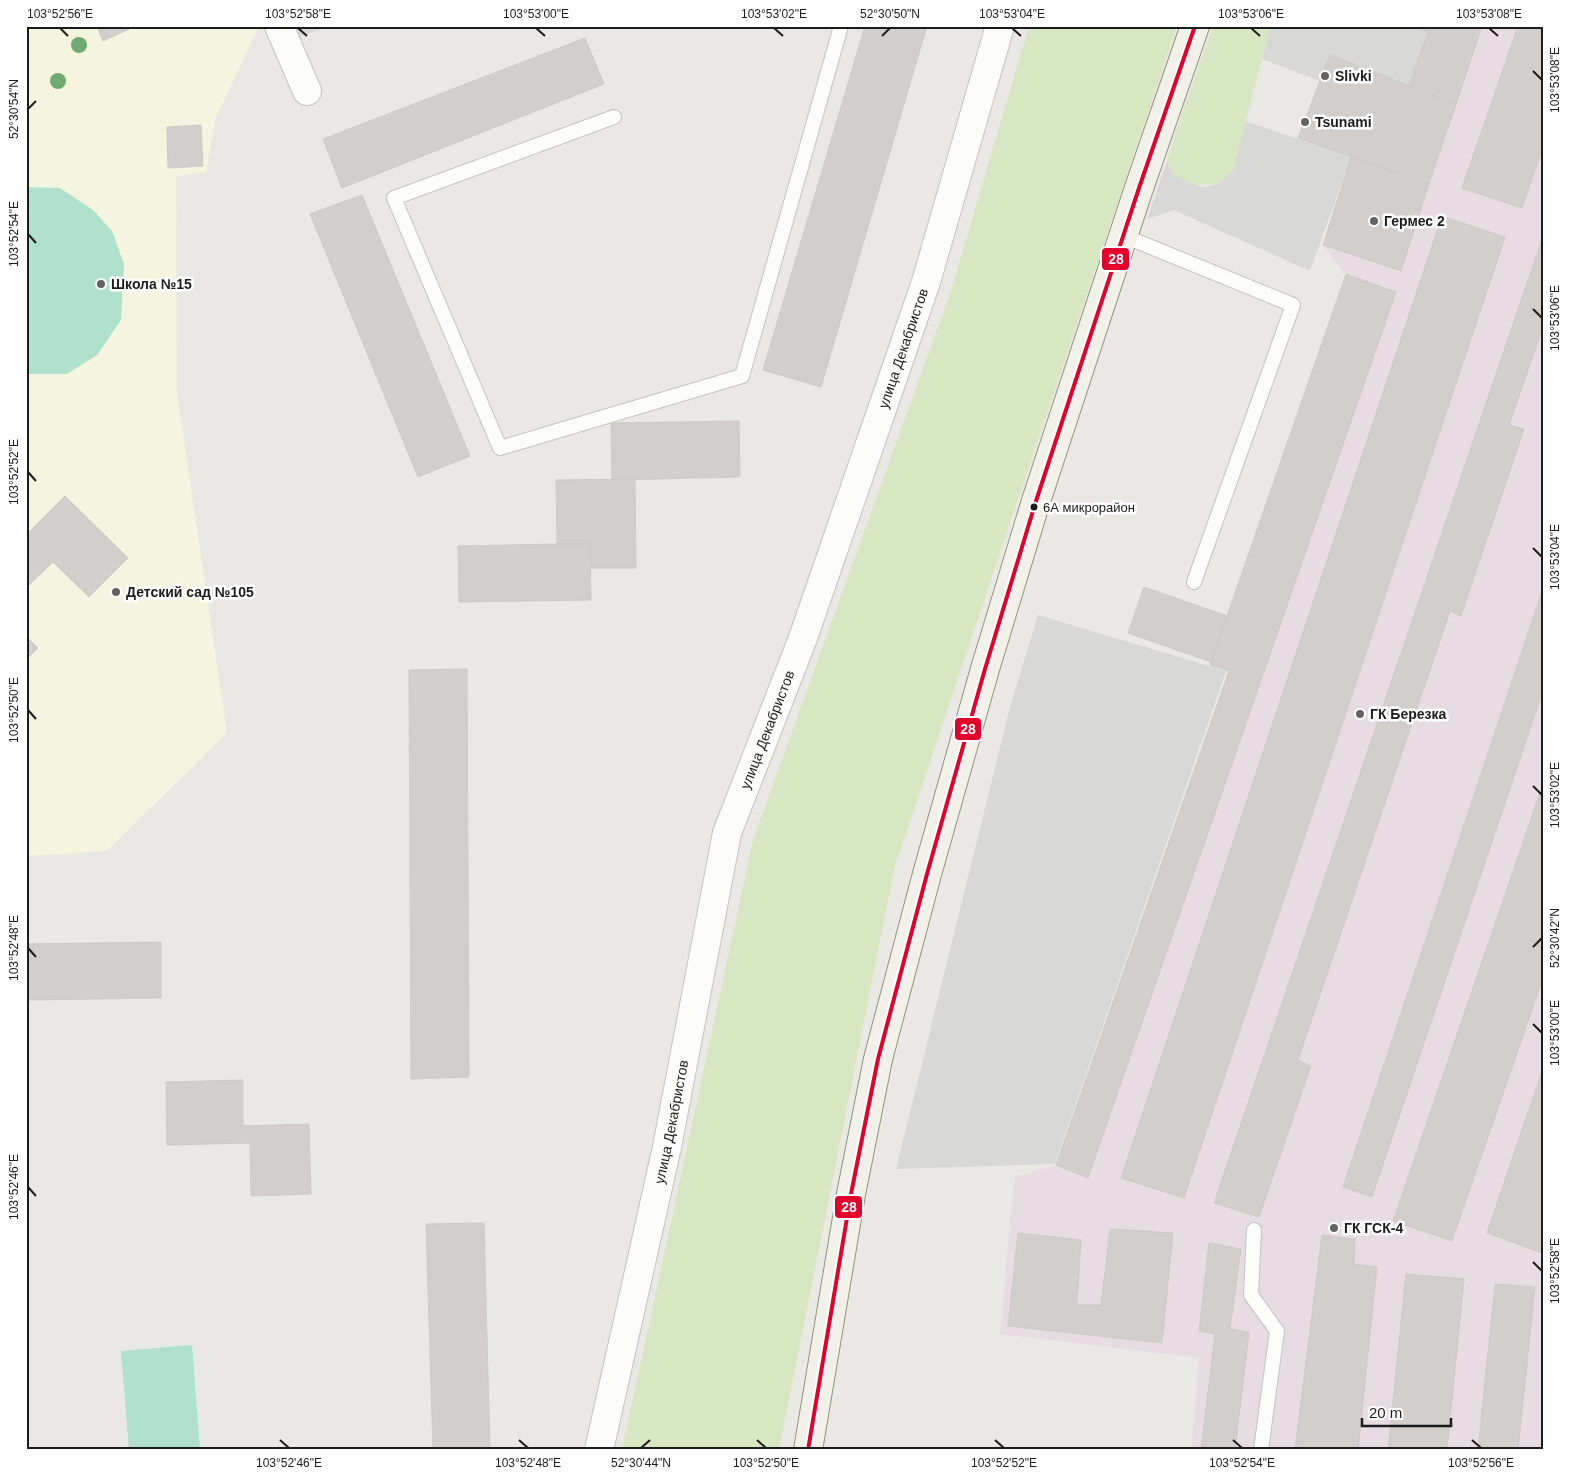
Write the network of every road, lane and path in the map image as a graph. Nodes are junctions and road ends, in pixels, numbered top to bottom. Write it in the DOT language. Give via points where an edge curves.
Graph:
graph roads {
  1 [pos="279,26"];
  2 [pos="841,26"];
  3 [pos="1000,26"];
  4 [pos="1195,26"];
  5 [pos="307,91"];
  6 [pos="614,117"];
  7 [pos="1124,236"];
  8 [pos="1194,582"];
  9 [pos="1254,1230"];
  10 [pos="599,1450"];
  11 [pos="808,1450"];
  12 [pos="1261,1450"];
  1 -- 5 [label="street"];
  2 -- 6 [label="lane" via="742,376 500,448 394,198"];
  3 -- 10 [label="street, улица Декабристов" via="926,282 803,638 727,833 667,1147"];
  4 -- 7 [label="street"];
  7 -- 8 [label="lane" via="1293,305"];
  7 -- 11 [label="street" via="987,660 878,1059 851,1194"];
  9 -- 12 [label="lane" via="1251,1295 1277,1331"];
}
